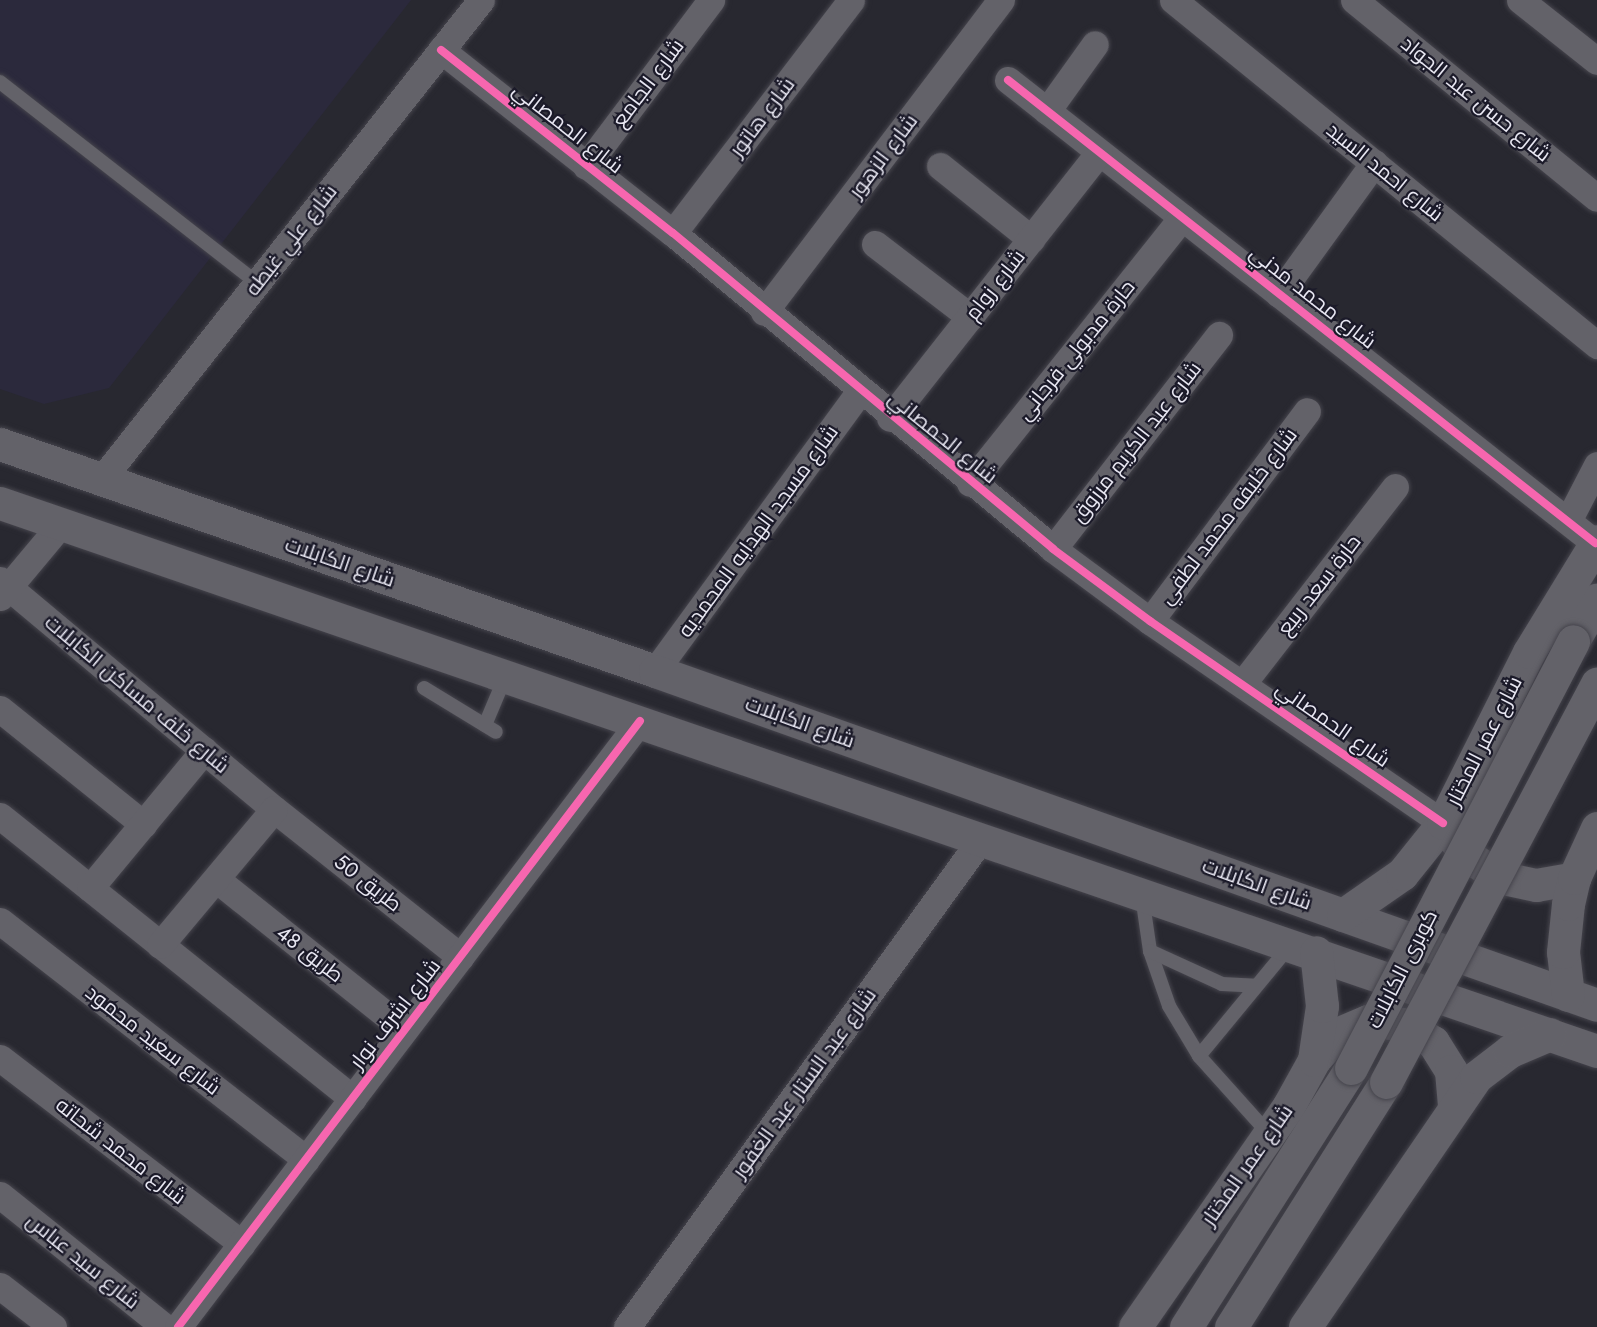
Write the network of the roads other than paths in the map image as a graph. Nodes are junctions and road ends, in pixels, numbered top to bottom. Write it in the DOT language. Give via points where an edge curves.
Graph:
graph roads {
  1 [pos="482,0"];
  2 [pos="711,0"];
  3 [pos="851,0"];
  4 [pos="1001,0"];
  5 [pos="1173,0"];
  6 [pos="1354,0"];
  7 [pos="1520,0"];
  8 [pos="1095,44"];
  9 [pos="441,51"];
  10 [pos="1597,61"];
  11 [pos="1008,80"];
  12 [pos="0,82"];
  13 [pos="1047,111"];
  14 [pos="1099,152"];
  15 [pos="1374,163"];
  16 [pos="586,166"];
  17 [pos="940,166"];
  18 [pos="1597,198"];
  19 [pos="1182,217"];
  20 [pos="673,233"];
  21 [pos="1031,239"];
  22 [pos="875,244"];
  23 [pos="257,283"];
  24 [pos="1279,294"];
  25 [pos="764,312"];
  26 [pos="970,317"];
  27 [pos="1219,335"];
  28 [pos="1597,345"];
  29 [pos="860,391"];
  30 [pos="1306,411"];
  31 [pos="890,418"];
  32 [pos="0,444"];
  33 [pos="1597,465"];
  34 [pos="101,480"];
  35 [pos="970,483"];
  36 [pos="1395,487"];
  37 [pos="0,503"];
  38 [pos="1568,521"];
  39 [pos="61,524"];
  40 [pos="1596,542"];
  41 [pos="1053,549"];
  42 [pos="3,588"];
  43 [pos="1597,600"];
  44 [pos="1150,621"];
  45 [pos="655,671"];
  46 [pos="506,675"];
  47 [pos="1243,683"];
  48 [pos="1597,684"];
  49 [pos="424,688"];
  50 [pos="0,709"];
  51 [pos="640,721"];
  52 [pos="204,750"];
  53 [pos="274,809"];
  54 [pos="0,816"];
  55 [pos="1443,823"];
  56 [pos="143,824"];
  57 [pos="1597,828"];
  58 [pos="981,839"];
  59 [pos="1574,878"];
  60 [pos="216,879"];
  61 [pos="90,888"];
  62 [pos="1142,894"];
  63 [pos="1343,915"];
  64 [pos="0,921"];
  65 [pos="160,945"];
  66 [pos="1303,949"];
  67 [pos="1150,951"];
  68 [pos="461,957"];
  69 [pos="1256,986"];
  70 [pos="1583,1000"];
  71 [pos="404,1029"];
  72 [pos="1550,1034"];
  73 [pos="1597,1051"];
  74 [pos="1199,1056"];
  75 [pos="0,1058"];
  76 [pos="1314,1060"];
  77 [pos="352,1099"];
  78 [pos="1454,1105"];
  79 [pos="1269,1134"];
  80 [pos="306,1159"];
  81 [pos="0,1195"];
  82 [pos="242,1244"];
  83 [pos="0,1286"];
  84 [pos="53,1327"];
  85 [pos="165,1327"];
  86 [pos="178,1327"];
  87 [pos="627,1327"];
  88 [pos="1135,1327"];
  89 [pos="1186,1327"];
  90 [pos="1231,1327"];
  91 [pos="1305,1327"];
  1 -- 9 [label="street, شارع علي غيطه"];
  2 -- 16 [label="street, شارع الجامع"];
  3 -- 20 [label="street, شارع هاتور"];
  4 -- 25 [label="street, شارع الزهور"];
  5 -- 15 [label="street, شارع احمد السيد"];
  6 -- 18 [label="street, شارع حسن عبد الجواد"];
  7 -- 10 [label="street"];
  8 -- 13 [label="street"];
  9 -- 16 [label="street, شارع الحمصاني"];
  9 -- 23 [label="street, شارع علي غيطه"];
  11 -- 13 [label="street, شارع محمد مدني"];
  12 -- 23 [label="lane"];
  13 -- 14 [label="street, شارع محمد مدني"];
  14 -- 19 [label="street, شارع محمد مدني"];
  14 -- 21 [label="street, شارع زوام"];
  15 -- 24 [label="street"];
  15 -- 28 [label="street, شارع احمد السيد"];
  16 -- 20 [label="street, شارع الحمصاني"];
  17 -- 21 [label="street"];
  19 -- 24 [label="street, شارع محمد مدني"];
  19 -- 35 [label="street, حارة مدبولي فرجاني"];
  20 -- 25 [label="street, شارع الحمصاني"];
  21 -- 26 [label="street, شارع زوام"];
  22 -- 26 [label="street"];
  23 -- 34 [label="street, شارع علي غيطه"];
  24 -- 38 [label="street, شارع محمد مدني"];
  25 -- 29 [label="street, شارع الحمصاني"];
  26 -- 31 [label="street, شارع زوام"];
  27 -- 41 [label="street, شارع عبد الكريم مرزوق"];
  29 -- 31 [label="street, شارع الحمصاني"];
  29 -- 45 [label="street, شارع مسجد الهدايه المحمديه"];
  30 -- 44 [label="street, شارع خليفه محمد لطفي"];
  31 -- 35 [label="street, شارع الحمصاني"];
  32 -- 34 [label="main road, شارع الكابلات"];
  33 -- 38 [label="street"];
  34 -- 45 [label="main road, شارع الكابلات"];
  35 -- 41 [label="street, شارع الحمصاني"];
  36 -- 47 [label="street, حارة سعد ربيع"];
  37 -- 39 [label="main road"];
  38 -- 40 [label="street, شارع محمد مدني"];
  39 -- 42 [label="street"];
  39 -- 46 [label="main road"];
  40 -- 55 [label="main road, شارع عمر المختار" via="1524,661"];
  41 -- 44 [label="street, شارع الحمصاني"];
  42 -- 52 [label="street, شارع خلف مساكن الكابلات"];
  43 -- 89 [label="main road, كوبرى الكابلات, bridge" via="1351,1068"];
  44 -- 47 [label="street, شارع الحمصاني"];
  45 -- 63 [label="main road, شارع الكابلات"];
  46 -- 49 [label="lane" via="490,729"];
  46 -- 51 [label="main road"];
  47 -- 55 [label="street, شارع الحمصاني"];
  48 -- 90 [label="main road, كوبرى الكابلات, bridge" via="1386,1082"];
  50 -- 56 [label="street"];
  51 -- 58 [label="main road"];
  51 -- 68 [label="street, شارع اشرف نوار"];
  52 -- 53 [label="street, شارع خلف مساكن الكابلات"];
  52 -- 56 [label="street"];
  53 -- 60 [label="street"];
  53 -- 68 [label="street, طريق 50"];
  54 -- 61 [label="street"];
  55 -- 59 [label="main road" via="1467,855 1498,877 1536,885"];
  55 -- 63 [label="main road, شارع عمر المختار" via="1402,874"];
  56 -- 61 [label="street"];
  57 -- 59 [label="main road"];
  58 -- 62 [label="main road"];
  58 -- 87 [label="street, شارع عبد الستار عبد الغفور"];
  59 -- 70 [label="main road" via="1564,930"];
  60 -- 65 [label="street"];
  60 -- 71 [label="street, طريق 48"];
  61 -- 65 [label="street"];
  62 -- 66 [label="main road"];
  62 -- 67 [label="lane"];
  63 -- 70 [label="main road, شارع الكابلات"];
  64 -- 80 [label="street, شارع سعيد محمود"];
  65 -- 77 [label="street"];
  66 -- 69 [label="lane"];
  66 -- 72 [label="main road"];
  66 -- 76 [label="main road, شارع عمر المختار" via="1322,1006"];
  67 -- 69 [label="lane" via="1222,984"];
  67 -- 74 [label="lane" via="1169,1006"];
  68 -- 71 [label="street, شارع اشرف نوار"];
  69 -- 74 [label="lane"];
  71 -- 77 [label="street, شارع اشرف نوار"];
  72 -- 73 [label="main road"];
  72 -- 78 [label="main road" via="1492,1063"];
  74 -- 79 [label="lane"];
  75 -- 82 [label="street, شارع محمد شحاته"];
  76 -- 78 [label="main road" via="1337,1034 1358,1025 1368,1021 1403,1024 1433,1042 1451,1071"];
  76 -- 79 [label="main road, شارع عمر المختار"];
  77 -- 80 [label="street, شارع اشرف نوار"];
  78 -- 91 [label="main road"];
  79 -- 88 [label="main road, شارع عمر المختار"];
  80 -- 82 [label="street, شارع اشرف نوار"];
  81 -- 85 [label="street, شارع سيد عباس"];
  82 -- 86 [label="street, شارع اشرف نوار"];
  83 -- 84 [label="street"];
}
